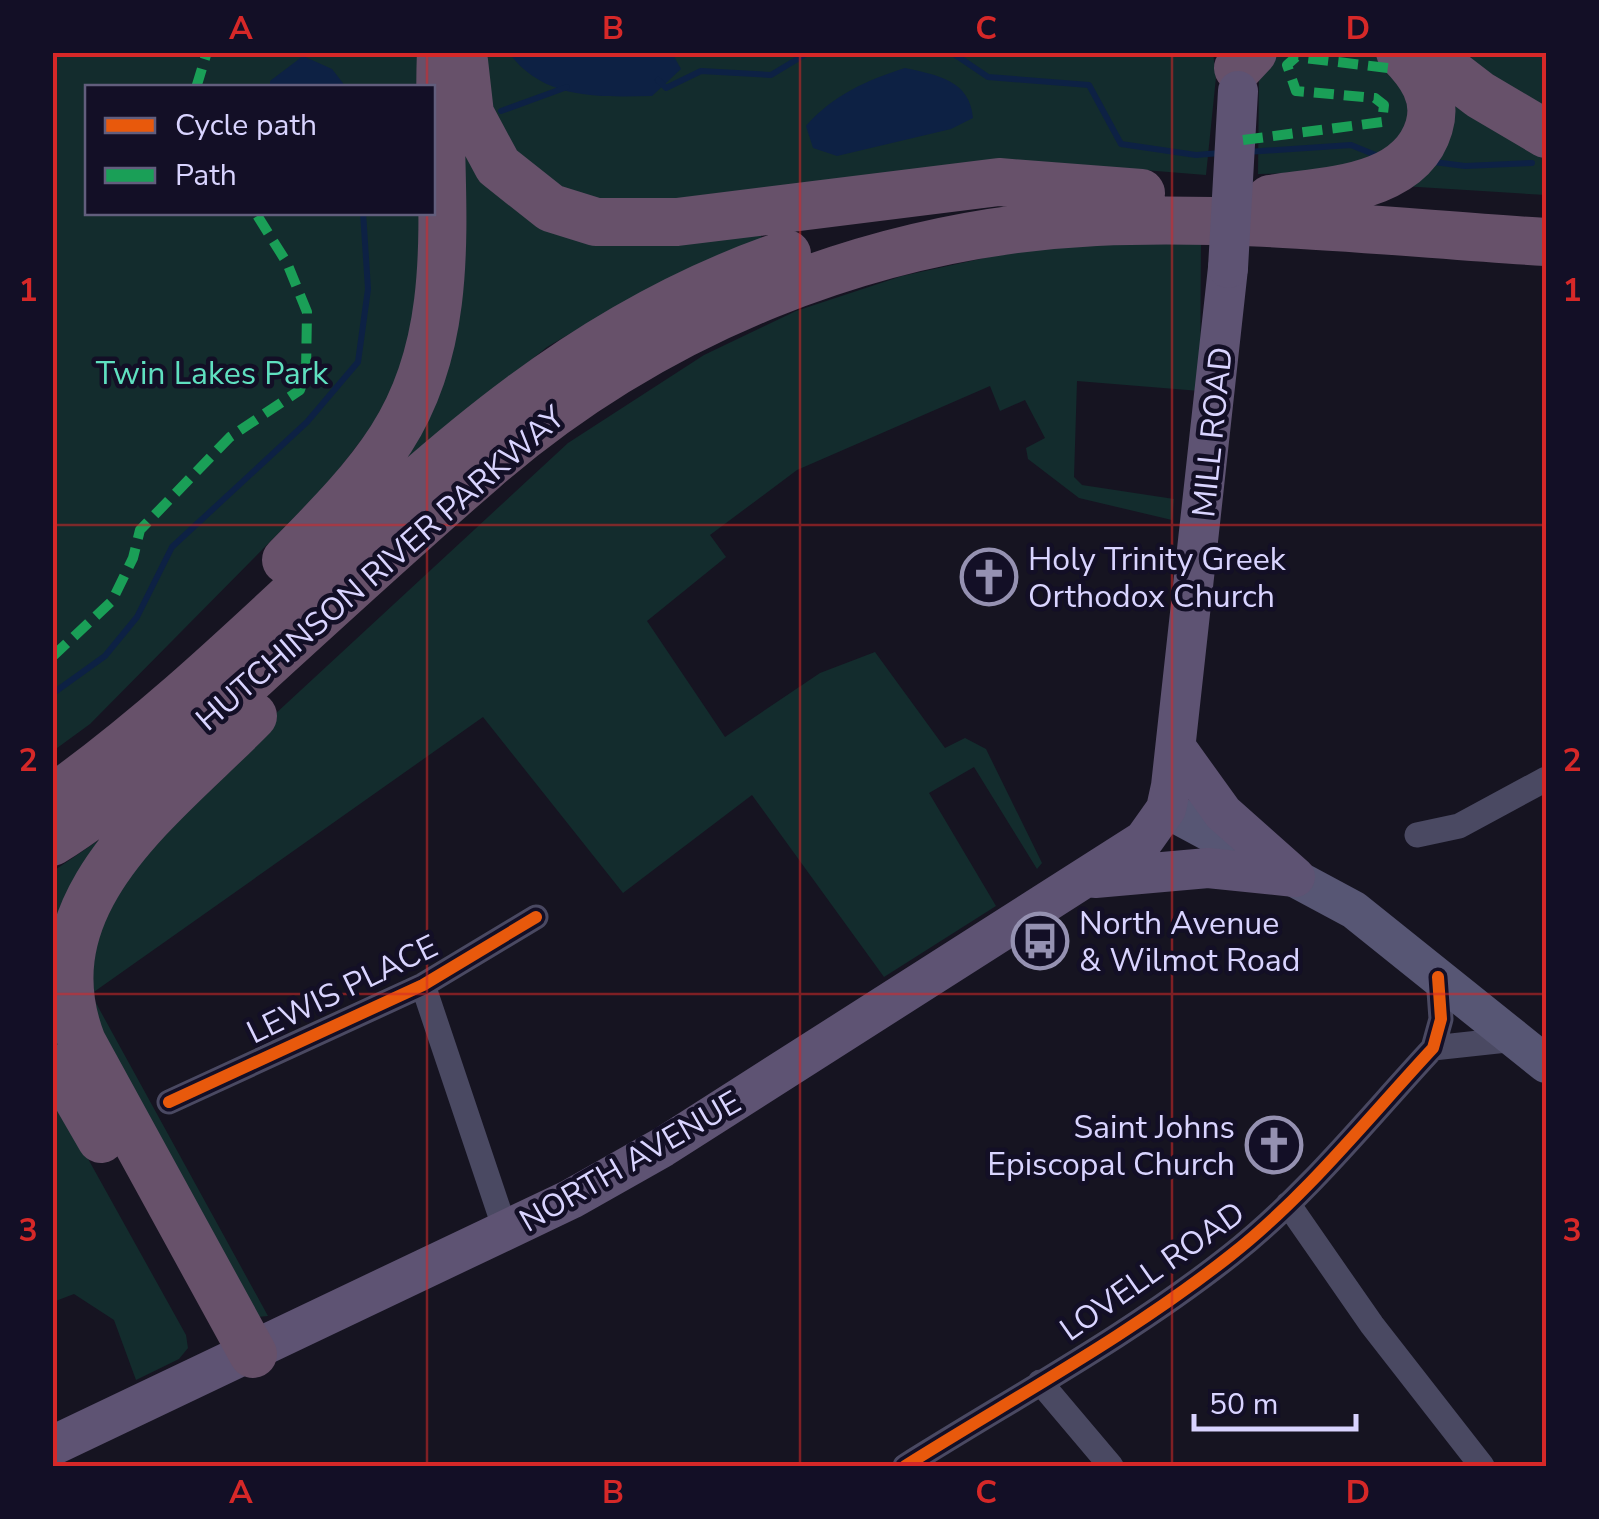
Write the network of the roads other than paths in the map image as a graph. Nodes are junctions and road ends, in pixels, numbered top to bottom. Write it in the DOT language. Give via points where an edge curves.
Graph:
graph roads {
  1 [pos="441,52"];
  2 [pos="464,52"];
  3 [pos="1400,52"];
  4 [pos="1424,52"];
  5 [pos="1242,66"];
  6 [pos="1546,134"];
  7 [pos="1141,194"];
  8 [pos="1270,199"];
  9 [pos="1546,215"];
  10 [pos="1546,242"];
  11 [pos="413,532"];
  12 [pos="1176,749"];
  13 [pos="1544,784"];
  14 [pos="52,796"];
  15 [pos="1166,809"];
  16 [pos="1417,835"];
  17 [pos="52,842"];
  18 [pos="1296,877"];
  19 [pos="1087,878"];
  20 [pos="536,917"];
  21 [pos="1438,977"];
  22 [pos="423,985"];
  23 [pos="1516,1040"];
  24 [pos="1433,1048"];
  25 [pos="1546,1064"];
  26 [pos="52,1068"];
  27 [pos="168,1102"];
  28 [pos="1288,1204"];
  29 [pos="506,1232"];
  30 [pos="240,1360"];
  31 [pos="1040,1382"];
  32 [pos="52,1446"];
  33 [pos="904,1466"];
  34 [pos="1110,1466"];
  35 [pos="1482,1466"];
  1 -- 14 [label="highway" via="440,299 429,357 406,412 378,458 326,518"];
  2 -- 7 [label="highway" via="470,114 498,166 551,208 596,222 678,222 1000,182"];
  3 -- 8 [label="highway" via="1424,82 1432,108 1415,154 1372,180"];
  4 -- 6 [label="highway" via="1480,96"];
  5 -- 12 [label="main road, MILL ROAD, bridge" via="1228,268"];
  7 -- 8 [label="highway, HUTCHINSON RIVER PARKWAY"];
  7 -- 14 [label="highway, HUTCHINSON RIVER PARKWAY" via="998,203 862,230 728,276 644,315 479,425 134,736"];
  8 -- 9 [label="highway, HUTCHINSON RIVER PARKWAY"];
  10 -- 11 [label="highway, HUTCHINSON RIVER PARKWAY" via="1125,221 918,247 795,284 670,341 544,420"];
  11 -- 17 [label="highway, HUTCHINSON RIVER PARKWAY" via="158,762"];
  11 -- 30 [label="highway" via="304,664 108,868 83,906 71,944 69,1004 82,1042"];
  12 -- 15 [label="main road, MILL ROAD"];
  12 -- 18 [label="main road" via="1223,813"];
  13 -- 16 [label="street" via="1459,826"];
  15 -- 18 [label="street"];
  15 -- 19 [label="main road, NORTH AVENUE" via="1144,840"];
  18 -- 19 [label="main road" via="1208,868"];
  18 -- 21 [label="street" via="1354,910"];
  19 -- 29 [label="main road, NORTH AVENUE" via="663,1146"];
  20 -- 22 [label="street, LEWIS PLACE"];
  21 -- 23 [label="street"];
  21 -- 24 [label="street" via="1442,1019"];
  22 -- 27 [label="street, LEWIS PLACE"];
  22 -- 29 [label="street"];
  23 -- 24 [label="street"];
  23 -- 25 [label="street"];
  24 -- 28 [label="street, LOVELL ROAD"];
  26 -- 30 [label="highway"];
  28 -- 31 [label="street, LOVELL ROAD" via="1231,1255"];
  28 -- 35 [label="street"];
  29 -- 30 [label="main road, NORTH AVENUE"];
  30 -- 32 [label="main road, NORTH AVENUE"];
  31 -- 33 [label="street, LOVELL ROAD"];
  31 -- 34 [label="street"];
}
